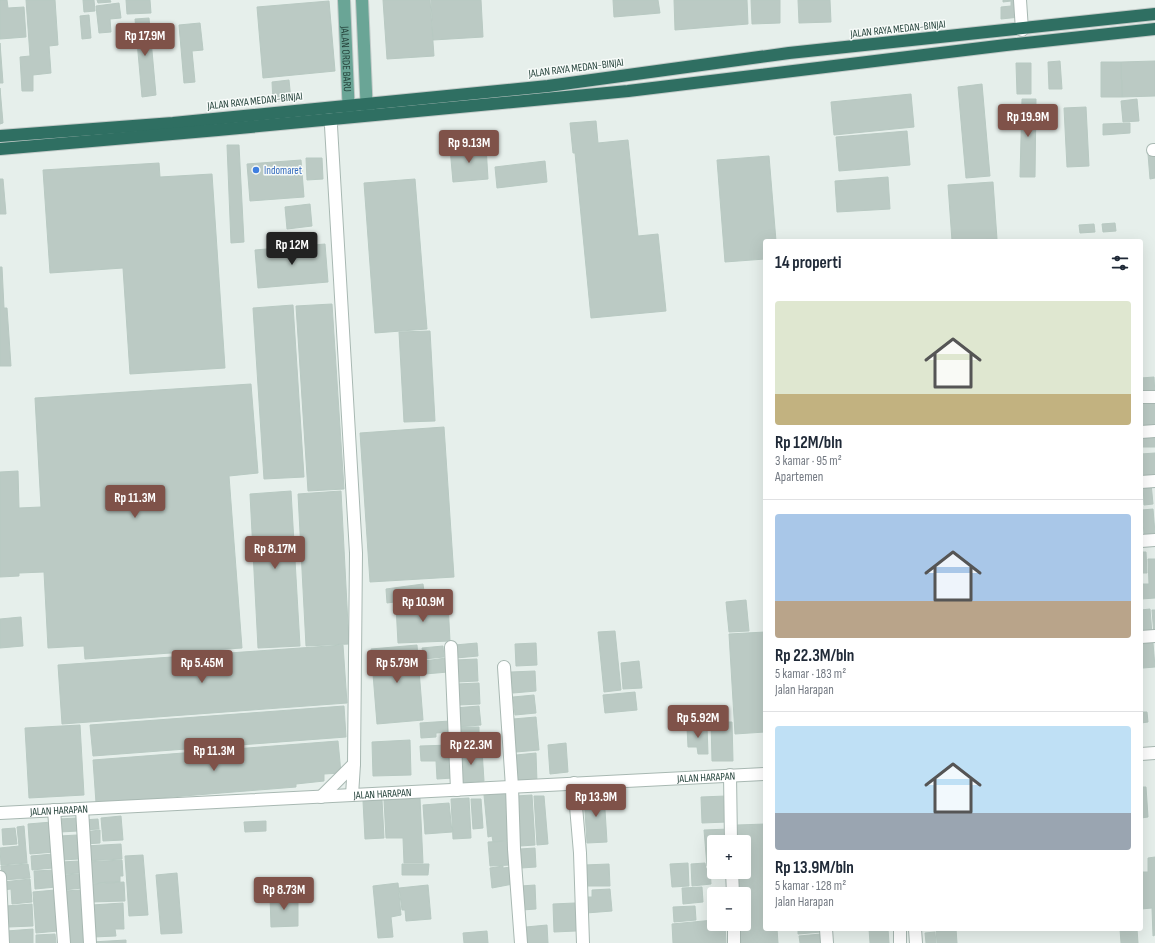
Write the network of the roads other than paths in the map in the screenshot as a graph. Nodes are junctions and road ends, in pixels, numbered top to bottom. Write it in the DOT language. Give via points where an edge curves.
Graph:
graph roads {
  1 [pos="344,0"];
  2 [pos="362,0"];
  3 [pos="1020,0"];
  4 [pos="1155,14"];
  5 [pos="1038,28"];
  6 [pos="1155,29"];
  7 [pos="1022,30"];
  8 [pos="1038,41"];
  9 [pos="366,103"];
  10 [pos="349,105"];
  11 [pos="330,107"];
  12 [pos="367,116"];
  13 [pos="349,118"];
  14 [pos="331,119"];
  15 [pos="0,136"];
  16 [pos="0,149"];
  17 [pos="1155,396"];
  18 [pos="1143,397"];
  19 [pos="1155,431"];
  20 [pos="1143,432"];
  21 [pos="1155,481"];
  22 [pos="1143,482"];
  23 [pos="1155,540"];
  24 [pos="1143,541"];
  25 [pos="1155,636"];
  26 [pos="1143,637"];
  27 [pos="451,648"];
  28 [pos="504,667"];
  29 [pos="1155,753"];
  30 [pos="1143,754"];
  31 [pos="354,764"];
  32 [pos="763,774"];
  33 [pos="730,775"];
  34 [pos="574,783"];
  35 [pos="512,787"];
  36 [pos="457,790"];
  37 [pos="352,795"];
  38 [pos="321,797"];
  39 [pos="82,809"];
  40 [pos="54,810"];
  41 [pos="0,813"];
  42 [pos="731,835"];
  43 [pos="0,877"];
  44 [pos="734,931"];
  45 [pos="826,931"];
  46 [pos="900,931"];
  47 [pos="915,931"];
  48 [pos="3,943"];
  49 [pos="64,943"];
  50 [pos="90,943"];
  51 [pos="521,943"];
  52 [pos="583,943"];
  53 [pos="734,943"];
  54 [pos="827,943"];
  55 [pos="900,943"];
  56 [pos="916,943"];
  1 -- 10 [label="main road, JALAN ORDE BARU"];
  2 -- 9 [label="main road, JALAN ORDE BARU"];
  3 -- 7 [label="street"];
  4 -- 5 [label="highway, JALAN RAYA MEDAN-BINJAI"];
  5 -- 7 [label="highway, JALAN RAYA MEDAN-BINJAI"];
  5 -- 8 [label="highway"];
  6 -- 8 [label="highway"];
  7 -- 9 [label="highway, JALAN RAYA MEDAN-BINJAI" via="789,53 548,86"];
  8 -- 12 [label="highway" via="628,91"];
  9 -- 10 [label="highway, JALAN RAYA MEDAN-BINJAI"];
  9 -- 12 [label="main road, JALAN ORDE BARU"];
  10 -- 11 [label="highway, JALAN RAYA MEDAN-BINJAI"];
  10 -- 13 [label="main road, JALAN ORDE BARU"];
  11 -- 14 [label="street"];
  11 -- 15 [label="highway, JALAN RAYA MEDAN-BINJAI"];
  12 -- 13 [label="highway"];
  13 -- 14 [label="highway"];
  14 -- 16 [label="highway"];
  14 -- 31 [label="street" via="356,553"];
  17 -- 18 [label="street"];
  19 -- 20 [label="street"];
  21 -- 22 [label="street"];
  23 -- 24 [label="street"];
  25 -- 26 [label="street"];
  27 -- 36 [label="street"];
  28 -- 35 [label="street"];
  29 -- 30 [label="street"];
  31 -- 37 [label="street"];
  31 -- 38 [label="street"];
  32 -- 33 [label="street, JALAN HARAPAN"];
  33 -- 34 [label="street, JALAN HARAPAN"];
  33 -- 42 [label="street"];
  34 -- 35 [label="street, JALAN HARAPAN"];
  34 -- 52 [label="street" via="580,853"];
  35 -- 36 [label="street, JALAN HARAPAN"];
  35 -- 51 [label="street"];
  36 -- 37 [label="street, JALAN HARAPAN"];
  37 -- 38 [label="street, JALAN HARAPAN"];
  38 -- 39 [label="street, JALAN HARAPAN"];
  39 -- 40 [label="street, JALAN HARAPAN"];
  39 -- 50 [label="street"];
  40 -- 41 [label="street, JALAN HARAPAN"];
  40 -- 49 [label="street"];
  43 -- 48 [label="street"];
  44 -- 53 [label="street"];
  45 -- 54 [label="street"];
  46 -- 55 [label="street"];
  47 -- 56 [label="street"];
}
